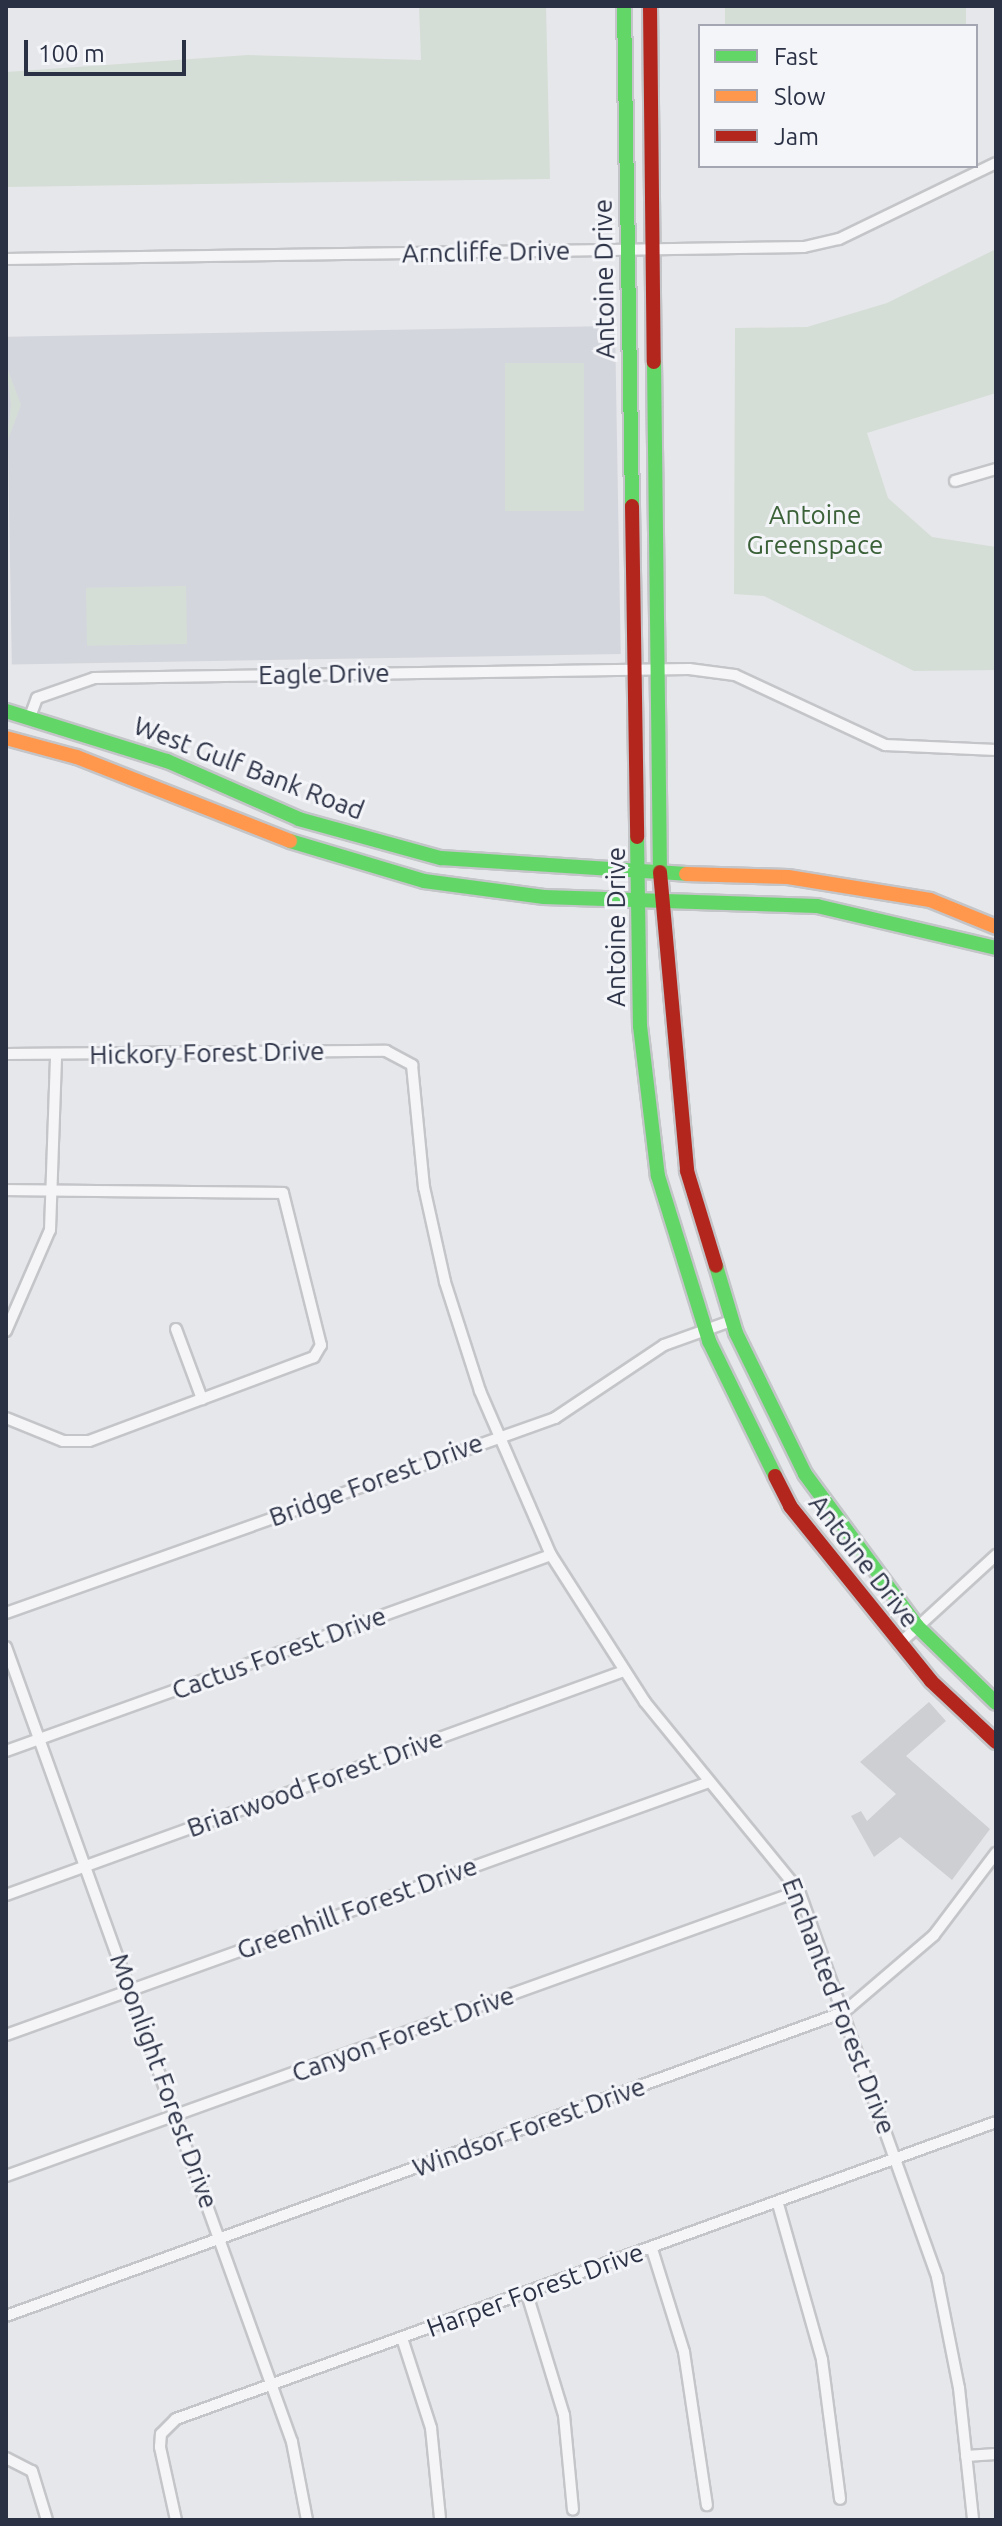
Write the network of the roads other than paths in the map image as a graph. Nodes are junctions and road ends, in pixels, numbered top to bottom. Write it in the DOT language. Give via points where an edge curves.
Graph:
graph roads {
  1 [pos="624,6"];
  2 [pos="650,6"];
  3 [pos="624,47"];
  4 [pos="650,48"];
  5 [pos="996,163"];
  6 [pos="627,250"];
  7 [pos="656,250"];
  8 [pos="6,259"];
  9 [pos="629,342"];
  10 [pos="657,342"];
  11 [pos="631,422"];
  12 [pos="657,422"];
  13 [pos="996,469"];
  14 [pos="955,481"];
  15 [pos="635,670"];
  16 [pos="663,670"];
  17 [pos="6,711"];
  18 [pos="30,717"];
  19 [pos="6,738"];
  20 [pos="119,744"];
  21 [pos="996,750"];
  22 [pos="107,768"];
  23 [pos="471,863"];
  24 [pos="546,870"];
  25 [pos="641,874"];
  26 [pos="663,875"];
  27 [pos="834,883"];
  28 [pos="463,888"];
  29 [pos="641,895"];
  30 [pos="544,897"];
  31 [pos="662,898"];
  32 [pos="831,907"];
  33 [pos="996,927"];
  34 [pos="996,948"];
  35 [pos="6,1054"];
  36 [pos="56,1055"];
  37 [pos="406,1059"];
  38 [pos="53,1189"];
  39 [pos="6,1190"];
  40 [pos="731,1321"];
  41 [pos="705,1328"];
  42 [pos="176,1329"];
  43 [pos="6,1331"];
  44 [pos="202,1399"];
  45 [pos="6,1418"];
  46 [pos="499,1436"];
  47 [pos="551,1555"];
  48 [pos="996,1555"];
  49 [pos="6,1613"];
  50 [pos="917,1626"];
  51 [pos="899,1644"];
  52 [pos="6,1647"];
  53 [pos="624,1671"];
  54 [pos="996,1703"];
  55 [pos="40,1739"];
  56 [pos="996,1742"];
  57 [pos="6,1751"];
  58 [pos="709,1782"];
  59 [pos="996,1853"];
  60 [pos="86,1866"];
  61 [pos="799,1891"];
  62 [pos="6,1895"];
  63 [pos="130,1989"];
  64 [pos="844,2012"];
  65 [pos="6,2035"];
  66 [pos="177,2115"];
  67 [pos="996,2122"];
  68 [pos="897,2160"];
  69 [pos="6,2176"];
  70 [pos="778,2204"];
  71 [pos="221,2239"];
  72 [pos="652,2249"];
  73 [pos="527,2294"];
  74 [pos="6,2316"];
  75 [pos="402,2338"];
  76 [pos="272,2386"];
  77 [pos="996,2454"];
  78 [pos="966,2456"];
  79 [pos="6,2458"];
  80 [pos="840,2499"];
  81 [pos="707,2505"];
  82 [pos="573,2510"];
  83 [pos="440,2518"];
  84 [pos="47,2520"];
  85 [pos="176,2520"];
  86 [pos="307,2520"];
  87 [pos="973,2520"];
  1 -- 3 [label="main road, Antoine Drive"];
  2 -- 4 [label="main road, Antoine Drive"];
  3 -- 4 [label="main road"];
  3 -- 6 [label="main road, Antoine Drive"];
  4 -- 7 [label="main road, Antoine Drive"];
  5 -- 7 [label="street, Arncliffe Drive" via="821,244"];
  6 -- 7 [label="street, Arncliffe Drive"];
  6 -- 8 [label="street, Arncliffe Drive"];
  6 -- 9 [label="main road, Antoine Drive"];
  7 -- 10 [label="main road, Antoine Drive"];
  9 -- 10 [label="main road"];
  9 -- 11 [label="main road, Antoine Drive"];
  10 -- 12 [label="main road, Antoine Drive"];
  11 -- 12 [label="main road"];
  11 -- 15 [label="main road, Antoine Drive"];
  12 -- 16 [label="main road, Antoine Drive"];
  13 -- 14 [label="street"];
  15 -- 16 [label="street, Eagle Drive"];
  15 -- 18 [label="street, Eagle Drive" via="94,678 37,698"];
  15 -- 25 [label="main road, Antoine Drive"];
  16 -- 21 [label="street, Eagle Drive" via="735,675 885,745"];
  16 -- 26 [label="main road, Antoine Drive"];
  17 -- 18 [label="main road, West Gulf Bank Road"];
  18 -- 20 [label="main road, West Gulf Bank Road"];
  19 -- 22 [label="main road, West Gulf Bank Road"];
  20 -- 22 [label="main road"];
  20 -- 23 [label="main road, West Gulf Bank Road" via="299,819"];
  22 -- 28 [label="main road, West Gulf Bank Road" via="332,858"];
  23 -- 24 [label="main road, West Gulf Bank Road"];
  23 -- 28 [label="main road"];
  24 -- 25 [label="main road, West Gulf Bank Road"];
  24 -- 30 [label="main road"];
  25 -- 26 [label="main road, West Gulf Bank Road"];
  25 -- 29 [label="main road, Antoine Drive"];
  26 -- 27 [label="main road, West Gulf Bank Road"];
  26 -- 31 [label="main road, Antoine Drive"];
  27 -- 32 [label="main road"];
  27 -- 33 [label="main road, West Gulf Bank Road" via="930,900"];
  28 -- 30 [label="main road, West Gulf Bank Road"];
  29 -- 30 [label="main road, West Gulf Bank Road"];
  29 -- 31 [label="main road, West Gulf Bank Road"];
  29 -- 41 [label="main road, Antoine Drive" via="640,1026 654,1153"];
  31 -- 32 [label="main road, West Gulf Bank Road"];
  31 -- 40 [label="main road, Antoine Drive" via="676,1106"];
  32 -- 34 [label="main road, West Gulf Bank Road"];
  35 -- 36 [label="street, Hickory Forest Drive"];
  36 -- 37 [label="street, Hickory Forest Drive" via="386,1051"];
  36 -- 38 [label="street"];
  37 -- 46 [label="street, Enchanted Forest Drive" via="415,1074 433,1234"];
  38 -- 39 [label="street"];
  38 -- 43 [label="street" via="50,1230"];
  38 -- 44 [label="street" via="283,1193 321,1345 314,1357"];
  40 -- 41 [label="street, Bridge Forest Drive"];
  40 -- 50 [label="main road, Antoine Drive" via="805,1474"];
  41 -- 46 [label="street, Bridge Forest Drive" via="644,1357 580,1406"];
  41 -- 51 [label="main road, Antoine Drive" via="790,1506"];
  42 -- 44 [label="street"];
  44 -- 45 [label="street" via="89,1441 63,1441"];
  46 -- 47 [label="street, Enchanted Forest Drive"];
  46 -- 49 [label="street, Bridge Forest Drive"];
  47 -- 53 [label="street, Enchanted Forest Drive"];
  47 -- 55 [label="street, Cactus Forest Drive"];
  48 -- 50 [label="street"];
  50 -- 51 [label="street"];
  50 -- 54 [label="main road, Antoine Drive"];
  51 -- 56 [label="main road, Antoine Drive"];
  52 -- 55 [label="street, Moonlight Forest Drive"];
  53 -- 58 [label="street, Enchanted Forest Drive"];
  53 -- 60 [label="street, Briarwood Forest Drive"];
  55 -- 57 [label="street, Cactus Forest Drive"];
  55 -- 60 [label="street, Moonlight Forest Drive"];
  58 -- 61 [label="street, Enchanted Forest Drive"];
  58 -- 63 [label="street, Greenhill Forest Drive"];
  59 -- 64 [label="street, Windsor Forest Drive" via="934,1935"];
  60 -- 62 [label="street, Briarwood Forest Drive"];
  60 -- 63 [label="street, Moonlight Forest Drive"];
  61 -- 64 [label="street, Enchanted Forest Drive"];
  61 -- 66 [label="street, Canyon Forest Drive"];
  63 -- 65 [label="street, Greenhill Forest Drive"];
  63 -- 66 [label="street, Moonlight Forest Drive"];
  64 -- 68 [label="street, Enchanted Forest Drive"];
  64 -- 71 [label="street, Windsor Forest Drive"];
  66 -- 69 [label="street, Canyon Forest Drive"];
  66 -- 71 [label="street, Moonlight Forest Drive"];
  67 -- 68 [label="street, Harper Forest Drive"];
  68 -- 70 [label="street, Harper Forest Drive"];
  68 -- 78 [label="street, Enchanted Forest Drive" via="944,2308"];
  70 -- 72 [label="street, Harper Forest Drive"];
  70 -- 80 [label="street" via="822,2360"];
  71 -- 74 [label="street, Windsor Forest Drive"];
  71 -- 76 [label="street, Moonlight Forest Drive"];
  72 -- 73 [label="street, Harper Forest Drive"];
  72 -- 81 [label="street" via="684,2352"];
  73 -- 75 [label="street, Harper Forest Drive"];
  73 -- 82 [label="street" via="564,2415"];
  75 -- 76 [label="street, Harper Forest Drive"];
  75 -- 83 [label="street" via="431,2428"];
  76 -- 85 [label="street, Harper Forest Drive" via="167,2425 160,2447"];
  76 -- 86 [label="street, Moonlight Forest Drive"];
  77 -- 78 [label="street"];
  78 -- 87 [label="street, Enchanted Forest Drive"];
  79 -- 84 [label="street" via="19,2458 32,2471"];
}
